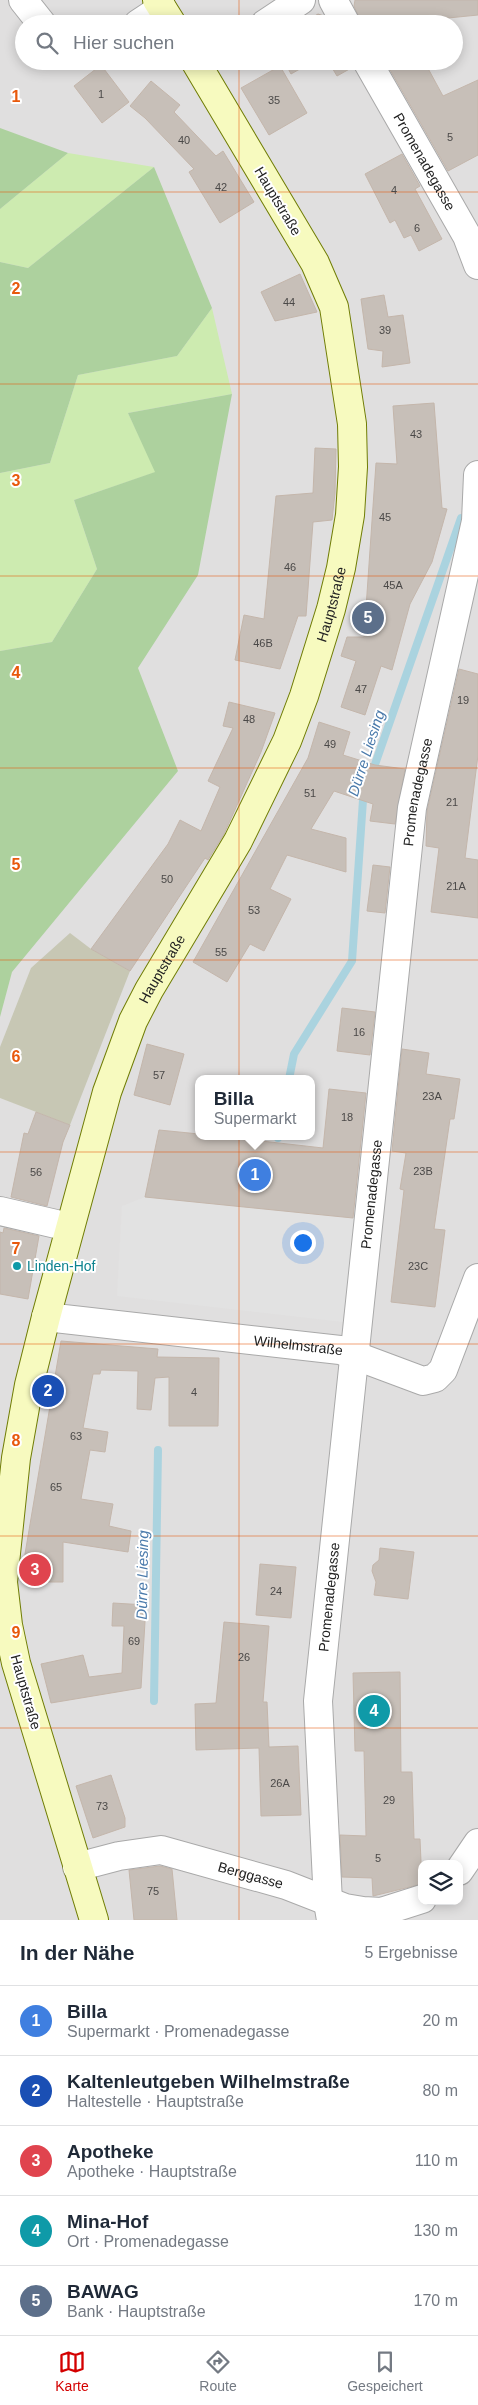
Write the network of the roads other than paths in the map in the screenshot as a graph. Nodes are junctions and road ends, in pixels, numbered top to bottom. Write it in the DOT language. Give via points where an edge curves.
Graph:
graph roads {
  1 [pos="23,0"];
  2 [pos="300,0"];
  3 [pos="332,0"];
  4 [pos="35,15"];
  5 [pos="278,15"];
  6 [pos="341,15"];
  7 [pos="205,70"];
  8 [pos="372,70"];
  9 [pos="478,265"];
  10 [pos="478,475"];
  11 [pos="0,1211"];
  12 [pos="68,1228"];
  13 [pos="478,1278"];
  14 [pos="46,1317"];
  15 [pos="355,1355"];
  16 [pos="478,1843"];
  17 [pos="463,1865"];
  18 [pos="77,1867"];
  19 [pos="418,1900"];
  20 [pos="330,1911"];
  21 [pos="94,1920"];
  1 -- 4 [label="street"];
  2 -- 5 [label="street"];
  3 -- 6 [label="street"];
  7 -- 12 [label="main road, Hauptstraße" via="314,263 334,307 352,424 350,515 331,609 287,741 238,840 133,1021 107,1092"];
  8 -- 9 [label="street, Promenadegasse" via="467,236"];
  10 -- 15 [label="street, Promenadegasse" via="476,521 412,808"];
  11 -- 12 [label="street"];
  12 -- 14 [label="main road, Hauptstraße"];
  13 -- 15 [label="street, Wilhelmstraße" via="443,1370 435,1378 416,1379"];
  14 -- 15 [label="street, Wilhelmstraße" via="340,1350"];
  14 -- 18 [label="main road, Hauptstraße" via="16,1458 3,1582 16,1663"];
  15 -- 20 [label="street, Promenadegasse" via="318,1701"];
  16 -- 17 [label="street"];
  18 -- 20 [label="street, Berggasse" via="161,1850 286,1885"];
  18 -- 21 [label="main road, Hauptstraße"];
  19 -- 20 [label="street, Berggasse" via="381,1912"];
}
